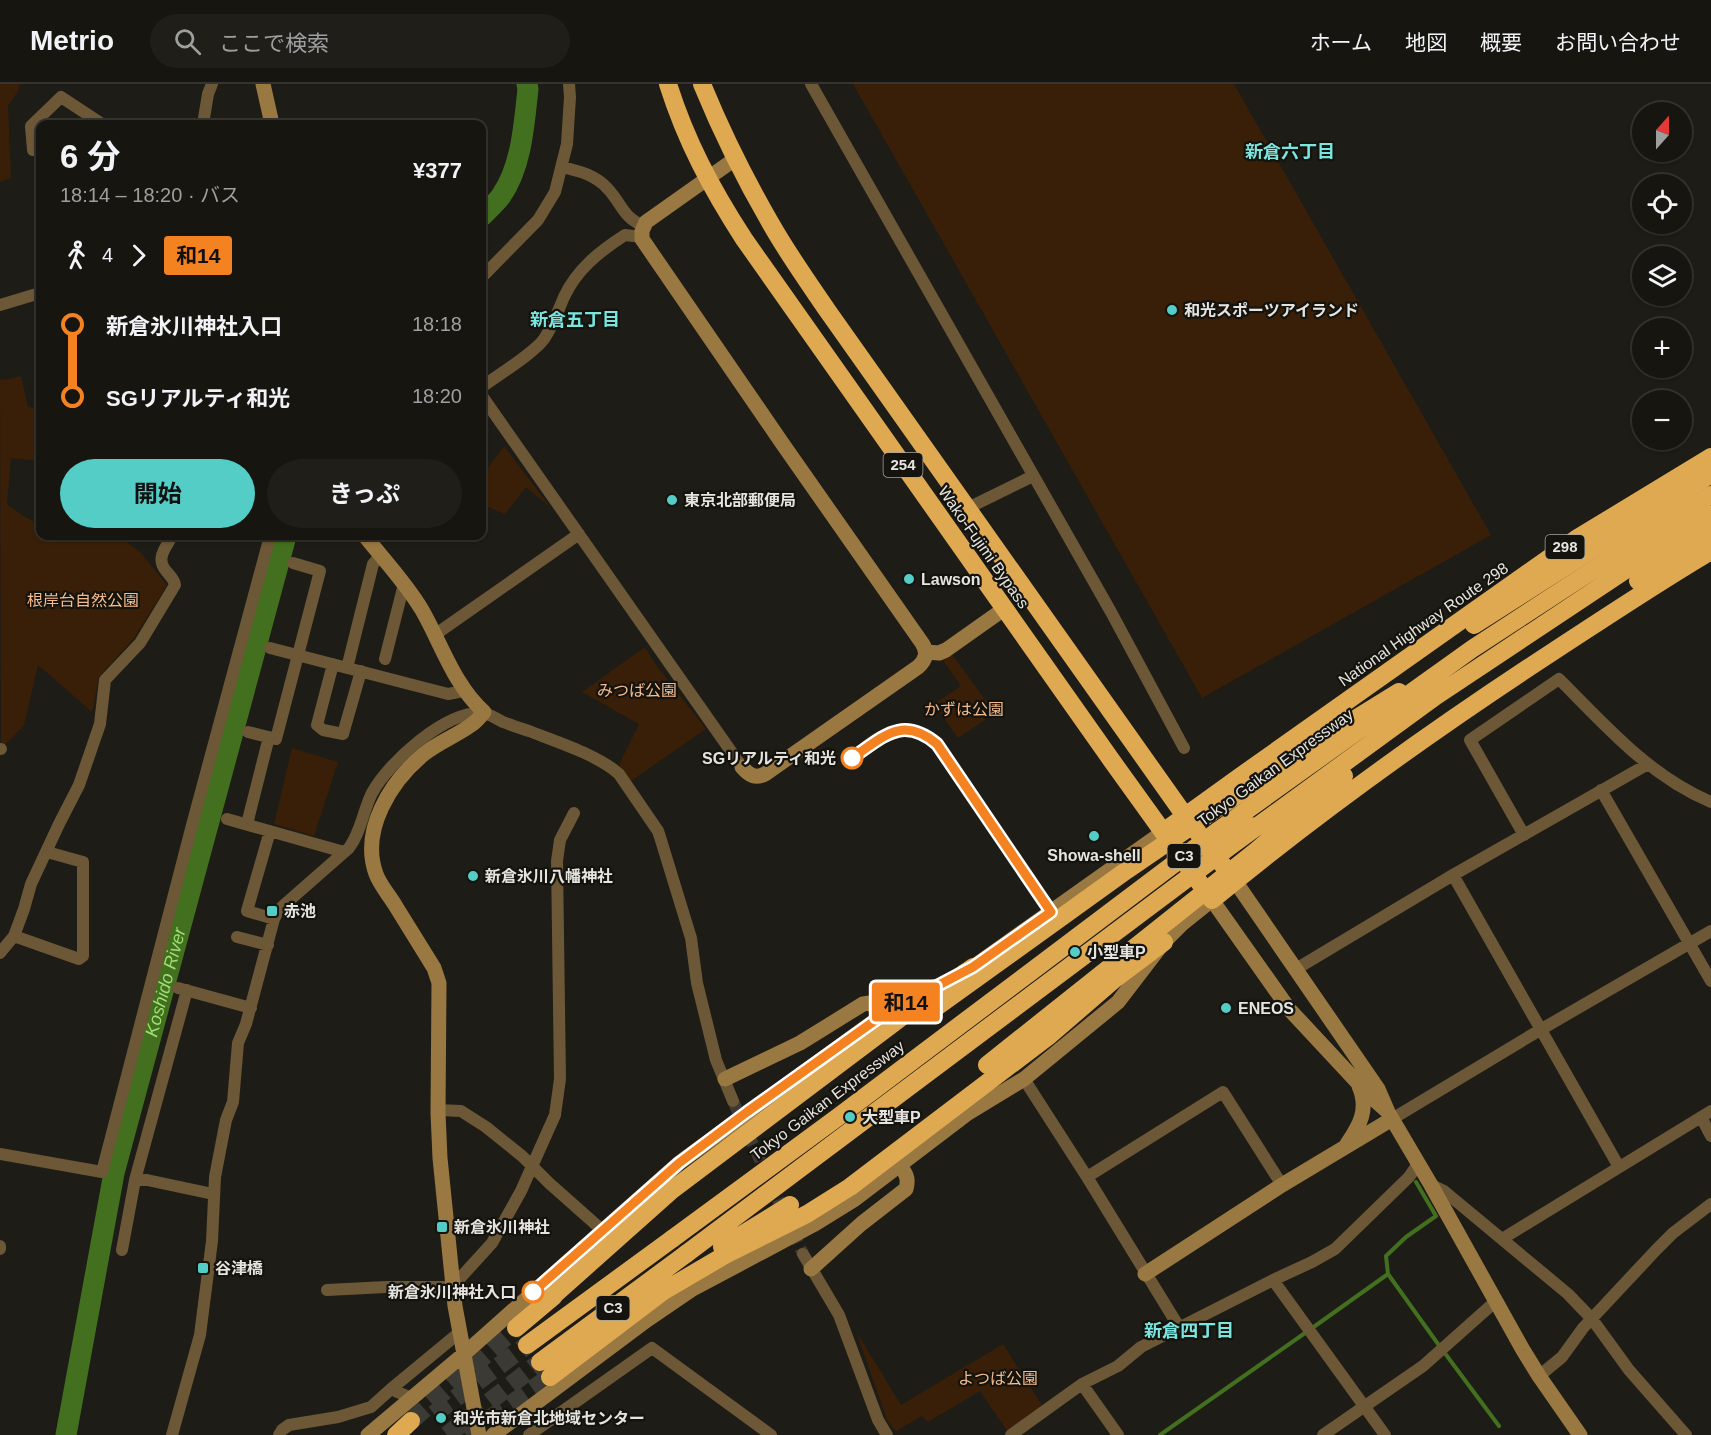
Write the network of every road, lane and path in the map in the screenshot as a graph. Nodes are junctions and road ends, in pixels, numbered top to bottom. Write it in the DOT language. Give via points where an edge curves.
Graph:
graph roads {
  1 [pos="212,84"];
  2 [pos="264,84"];
  3 [pos="569,84"];
  4 [pos="668,84"];
  5 [pos="702,84"];
  6 [pos="811,84"];
  7 [pos="37,120"];
  8 [pos="96,120"];
  9 [pos="204,120"];
  10 [pos="271,120"];
  11 [pos="36,121"];
  12 [pos="36,150"];
  13 [pos="735,159"];
  14 [pos="562,167"];
  15 [pos="707,180"];
  16 [pos="643,231"];
  17 [pos="486,273"];
  18 [pos="36,294"];
  19 [pos="0,304"];
  20 [pos="486,384"];
  21 [pos="486,402"];
  22 [pos="1711,457"];
  23 [pos="1711,474"];
  24 [pos="1034,476"];
  25 [pos="1711,495"];
  26 [pos="966,508"];
  27 [pos="1711,515"];
  28 [pos="579,534"];
  29 [pos="1711,534"];
  30 [pos="170,540"];
  31 [pos="269,540"];
  32 [pos="368,540"];
  33 [pos="1711,551"];
  34 [pos="381,555"];
  35 [pos="293,563"];
  36 [pos="404,584"];
  37 [pos="1004,609"];
  38 [pos="436,634"];
  39 [pos="270,648"];
  40 [pos="1472,649"];
  41 [pos="926,652"];
  42 [pos="299,655"];
  43 [pos="385,659"];
  44 [pos="333,664"];
  45 [pos="347,668"];
  46 [pos="361,671"];
  47 [pos="464,691"];
  48 [pos="1436,696"];
  49 [pos="1468,707"];
  50 [pos="484,712"];
  51 [pos="248,732"];
  52 [pos="269,737"];
  53 [pos="1184,748"];
  54 [pos="1648,764"];
  55 [pos="742,767"];
  56 [pos="1249,770"];
  57 [pos="1354,789"];
  58 [pos="1601,790"];
  59 [pos="1711,802"];
  60 [pos="574,813"];
  61 [pos="1185,816"];
  62 [pos="227,819"];
  63 [pos="247,824"];
  64 [pos="270,831"];
  65 [pos="1163,832"];
  66 [pos="1524,835"];
  67 [pos="1208,846"];
  68 [pos="1176,849"];
  69 [pos="47,852"];
  70 [pos="344,852"];
  71 [pos="1453,875"];
  72 [pos="1235,881"];
  73 [pos="1212,900"];
  74 [pos="274,919"];
  75 [pos="1711,931"];
  76 [pos="14,936"];
  77 [pos="237,937"];
  78 [pos="1164,942"];
  79 [pos="1689,943"];
  80 [pos="268,945"];
  81 [pos="0,954"];
  82 [pos="973,967"];
  83 [pos="1296,969"];
  84 [pos="1711,981"];
  85 [pos="938,1006"];
  86 [pos="251,1008"];
  87 [pos="884,1014"];
  88 [pos="1540,1030"];
  89 [pos="987,1065"];
  90 [pos="725,1079"];
  91 [pos="1024,1079"];
  92 [pos="1355,1079"];
  93 [pos="733,1101"];
  94 [pos="438,1110"];
  95 [pos="1706,1114"];
  96 [pos="1390,1115"];
  97 [pos="1711,1136"];
  98 [pos="1345,1146"];
  99 [pos="0,1155"];
  100 [pos="1418,1164"];
  101 [pos="900,1165"];
  102 [pos="531,1166"];
  103 [pos="1619,1167"];
  104 [pos="1087,1177"];
  105 [pos="135,1180"];
  106 [pos="1282,1185"];
  107 [pos="1431,1185"];
  108 [pos="213,1194"];
  109 [pos="1711,1204"];
  110 [pos="790,1205"];
  111 [pos="603,1230"];
  112 [pos="1502,1239"];
  113 [pos="122,1250"];
  114 [pos="803,1254"];
  115 [pos="811,1269"];
  116 [pos="1145,1274"];
  117 [pos="1273,1280"];
  118 [pos="452,1287"];
  119 [pos="327,1290"];
  120 [pos="662,1292"];
  121 [pos="1496,1301"];
  122 [pos="1592,1319"];
  123 [pos="1179,1327"];
  124 [pos="516,1328"];
  125 [pos="460,1332"];
  126 [pos="526,1345"];
  127 [pos="464,1354"];
  128 [pos="1539,1376"];
  129 [pos="1082,1384"];
  130 [pos="391,1389"];
  131 [pos="411,1398"];
  132 [pos="1364,1406"];
  133 [pos="531,1408"];
  134 [pos="412,1428"];
  135 [pos="535,1433"];
  136 [pos="172,1435"];
  137 [pos="279,1435"];
  138 [pos="368,1435"];
  139 [pos="396,1435"];
  140 [pos="479,1435"];
  141 [pos="494,1435"];
  142 [pos="771,1435"];
  143 [pos="887,1435"];
  144 [pos="1011,1435"];
  145 [pos="1118,1435"];
  146 [pos="1323,1435"];
  147 [pos="1385,1435"];
  148 [pos="1580,1435"];
  149 [pos="1686,1435"];
  1 -- 9 [label="street"];
  2 -- 10 [label="street"];
  3 -- 14 [label="street" via="567,144"];
  4 -- 15 [label="highway, Wako-Fujimi Bypass / 254"];
  5 -- 13 [label="highway, Wako-Fujimi Bypass / 254"];
  6 -- 24 [label="street"];
  7 -- 8 [label="street" via="61,97"];
  11 -- 12 [label="street" via="31,126"];
  13 -- 15 [label="street"];
  13 -- 26 [label="highway, Wako-Fujimi Bypass / 254" via="794,260"];
  14 -- 16 [label="street" via="594,177 609,189"];
  14 -- 17 [label="street" via="555,192 537,220"];
  15 -- 16 [label="street" via="646,222"];
  15 -- 37 [label="highway, Wako-Fujimi Bypass / 254"];
  16 -- 20 [label="street" via="625,235 593,258 573,281 543,340"];
  16 -- 41 [label="street" via="644,242"];
  18 -- 19 [label="street"];
  21 -- 28 [label="street"];
  22 -- 56 [label="highway, National Highway Route 298 / 298" via="1576,539"];
  23 -- 56 [label="highway" via="1457,636 1270,763"];
  24 -- 26 [label="street"];
  24 -- 53 [label="street"];
  25 -- 40 [label="highway, Tokyo Gaikan Expressway / C3, bridge"];
  26 -- 61 [label="highway, Wako-Fujimi Bypass / 254"];
  27 -- 48 [label="highway, C3, bridge"];
  28 -- 38 [label="street"];
  28 -- 55 [label="street"];
  29 -- 49 [label="highway" via="1520,663"];
  30 -- 69 [label="street" via="161,566 175,585 140,643 105,680 100,724 79,785"];
  31 -- 99 [label="street" via="102,1172"];
  32 -- 34 [label="street"];
  33 -- 49 [label="highway"];
  34 -- 36 [label="street"];
  34 -- 45 [label="street" via="373,564"];
  35 -- 42 [label="street" via="320,571"];
  36 -- 38 [label="street"];
  36 -- 43 [label="street"];
  37 -- 41 [label="street" via="946,650"];
  37 -- 65 [label="highway, Wako-Fujimi Bypass / 254"];
  38 -- 47 [label="street"];
  39 -- 42 [label="street"];
  40 -- 85 [label="highway, bridge" via="1198,821"];
  40 -- 126 [label="highway, Tokyo Gaikan Expressway / C3, bridge" via="1219,830 838,1117"];
  41 -- 55 [label="street" via="918,667 765,774 753,777"];
  42 -- 44 [label="street"];
  42 -- 52 [label="street" via="276,738"];
  44 -- 45 [label="street"];
  44 -- 46 [label="street" via="317,725 323,730 343,734"];
  45 -- 46 [label="street"];
  46 -- 47 [label="street" via="448,694"];
  47 -- 50 [label="street"];
  48 -- 89 [label="highway, bridge" via="1256,851"];
  48 -- 120 [label="highway, C3, bridge" via="686,1254 545,1369"];
  49 -- 57 [label="highway"];
  50 -- 70 [label="street" via="461,716 421,739 391,766 369,799 355,840"];
  50 -- 90 [label="street" via="610,766 658,831 686,916 697,983 716,1060"];
  50 -- 94 [label="street" via="472,725 443,741 407,769 385,801 372,844 377,876 434,968 439,983"];
  51 -- 52 [label="street"];
  52 -- 63 [label="street"];
  54 -- 58 [label="street"];
  54 -- 59 [label="street"];
  54 -- 66 [label="street" via="1559,679 1470,740"];
  56 -- 61 [label="highway, National Highway Route 298 / 298"];
  57 -- 67 [label="highway" via="1264,819"];
  57 -- 72 [label="highway"];
  58 -- 66 [label="street"];
  58 -- 79 [label="street"];
  60 -- 102 [label="street" via="560,840 557,861 560,1079 555,1115"];
  61 -- 65 [label="highway, National Highway Route 298 / 298"];
  61 -- 67 [label="highway, Wako-Fujimi Bypass / 254"];
  62 -- 63 [label="street"];
  63 -- 64 [label="street"];
  64 -- 70 [label="street"];
  64 -- 74 [label="street" via="247,910"];
  65 -- 68 [label="highway, Wako-Fujimi Bypass / 254"];
  65 -- 82 [label="street"];
  66 -- 71 [label="street"];
  67 -- 68 [label="highway"];
  67 -- 72 [label="highway, Wako-Fujimi Bypass / 254"];
  68 -- 73 [label="highway, Wako-Fujimi Bypass / 254"];
  69 -- 76 [label="street" via="31,884"];
  69 -- 76 [label="street" via="83,862 83,956 79,959"];
  70 -- 74 [label="street" via="309,881"];
  71 -- 83 [label="street"];
  71 -- 88 [label="street"];
  72 -- 73 [label="highway"];
  72 -- 83 [label="street"];
  73 -- 78 [label="street"];
  73 -- 92 [label="street" via="1289,1009"];
  74 -- 80 [label="street"];
  75 -- 79 [label="street"];
  76 -- 81 [label="street"];
  77 -- 80 [label="street"];
  78 -- 91 [label="street" via="1118,1002"];
  78 -- 120 [label="highway" via="1050,1035 850,1186 807,1214"];
  79 -- 84 [label="street"];
  79 -- 88 [label="street"];
  80 -- 86 [label="street"];
  82 -- 87 [label="street"];
  82 -- 124 [label="highway" via="899,1019 675,1195"];
  83 -- 96 [label="street" via="1378,1089"];
  86 -- 105 [label="street" via="183,989"];
  86 -- 108 [label="street" via="238,1042 233,1102 226,1120"];
  87 -- 90 [label="street" via="870,1003 863,1004 800,1043"];
  87 -- 111 [label="street" via="679,1163"];
  88 -- 96 [label="street"];
  88 -- 103 [label="street"];
  90 -- 93 [label="street"];
  91 -- 101 [label="street" via="968,1113"];
  91 -- 104 [label="street"];
  92 -- 96 [label="street"];
  92 -- 98 [label="street" via="1364,1110"];
  94 -- 102 [label="street" via="468,1114"];
  94 -- 118 [label="street"];
  95 -- 97 [label="street"];
  95 -- 103 [label="street"];
  96 -- 98 [label="street"];
  96 -- 100 [label="street"];
  98 -- 106 [label="street"];
  100 -- 107 [label="street"];
  100 -- 117 [label="street" via="1335,1249"];
  101 -- 115 [label="street" via="908,1181 906,1189"];
  101 -- 133 [label="street" via="813,1225 692,1290"];
  102 -- 111 [label="street"];
  102 -- 118 [label="street" via="501,1229"];
  103 -- 112 [label="street"];
  104 -- 106 [label="street" via="1223,1092"];
  104 -- 116 [label="street"];
  105 -- 108 [label="street"];
  105 -- 113 [label="street"];
  106 -- 116 [label="street"];
  107 -- 112 [label="street" via="1444,1191"];
  107 -- 121 [label="street"];
  108 -- 136 [label="street" via="212,1241 200,1335"];
  109 -- 122 [label="street" via="1656,1250"];
  110 -- 120 [label="highway, bridge" via="722,1247"];
  111 -- 127 [label="street"];
  112 -- 122 [label="street"];
  114 -- 115 [label="street"];
  115 -- 143 [label="street" via="839,1315"];
  116 -- 123 [label="street"];
  117 -- 123 [label="street"];
  117 -- 132 [label="street"];
  118 -- 119 [label="street"];
  118 -- 125 [label="street"];
  121 -- 128 [label="street"];
  121 -- 132 [label="street" via="1423,1366"];
  122 -- 128 [label="street" via="1562,1357"];
  122 -- 149 [label="street" via="1629,1370"];
  123 -- 129 [label="street"];
  125 -- 127 [label="street"];
  125 -- 130 [label="street"];
  127 -- 131 [label="street"];
  127 -- 140 [label="street"];
  128 -- 148 [label="street"];
  129 -- 144 [label="street"];
  129 -- 145 [label="street"];
  130 -- 131 [label="street"];
  130 -- 137 [label="street" via="371,1407 338,1418 289,1425"];
  131 -- 138 [label="street"];
  132 -- 146 [label="street"];
  132 -- 147 [label="street"];
  133 -- 135 [label="street"];
  133 -- 141 [label="street"];
  134 -- 139 [label="highway"];
  135 -- 142 [label="street" via="652,1348"];
}
